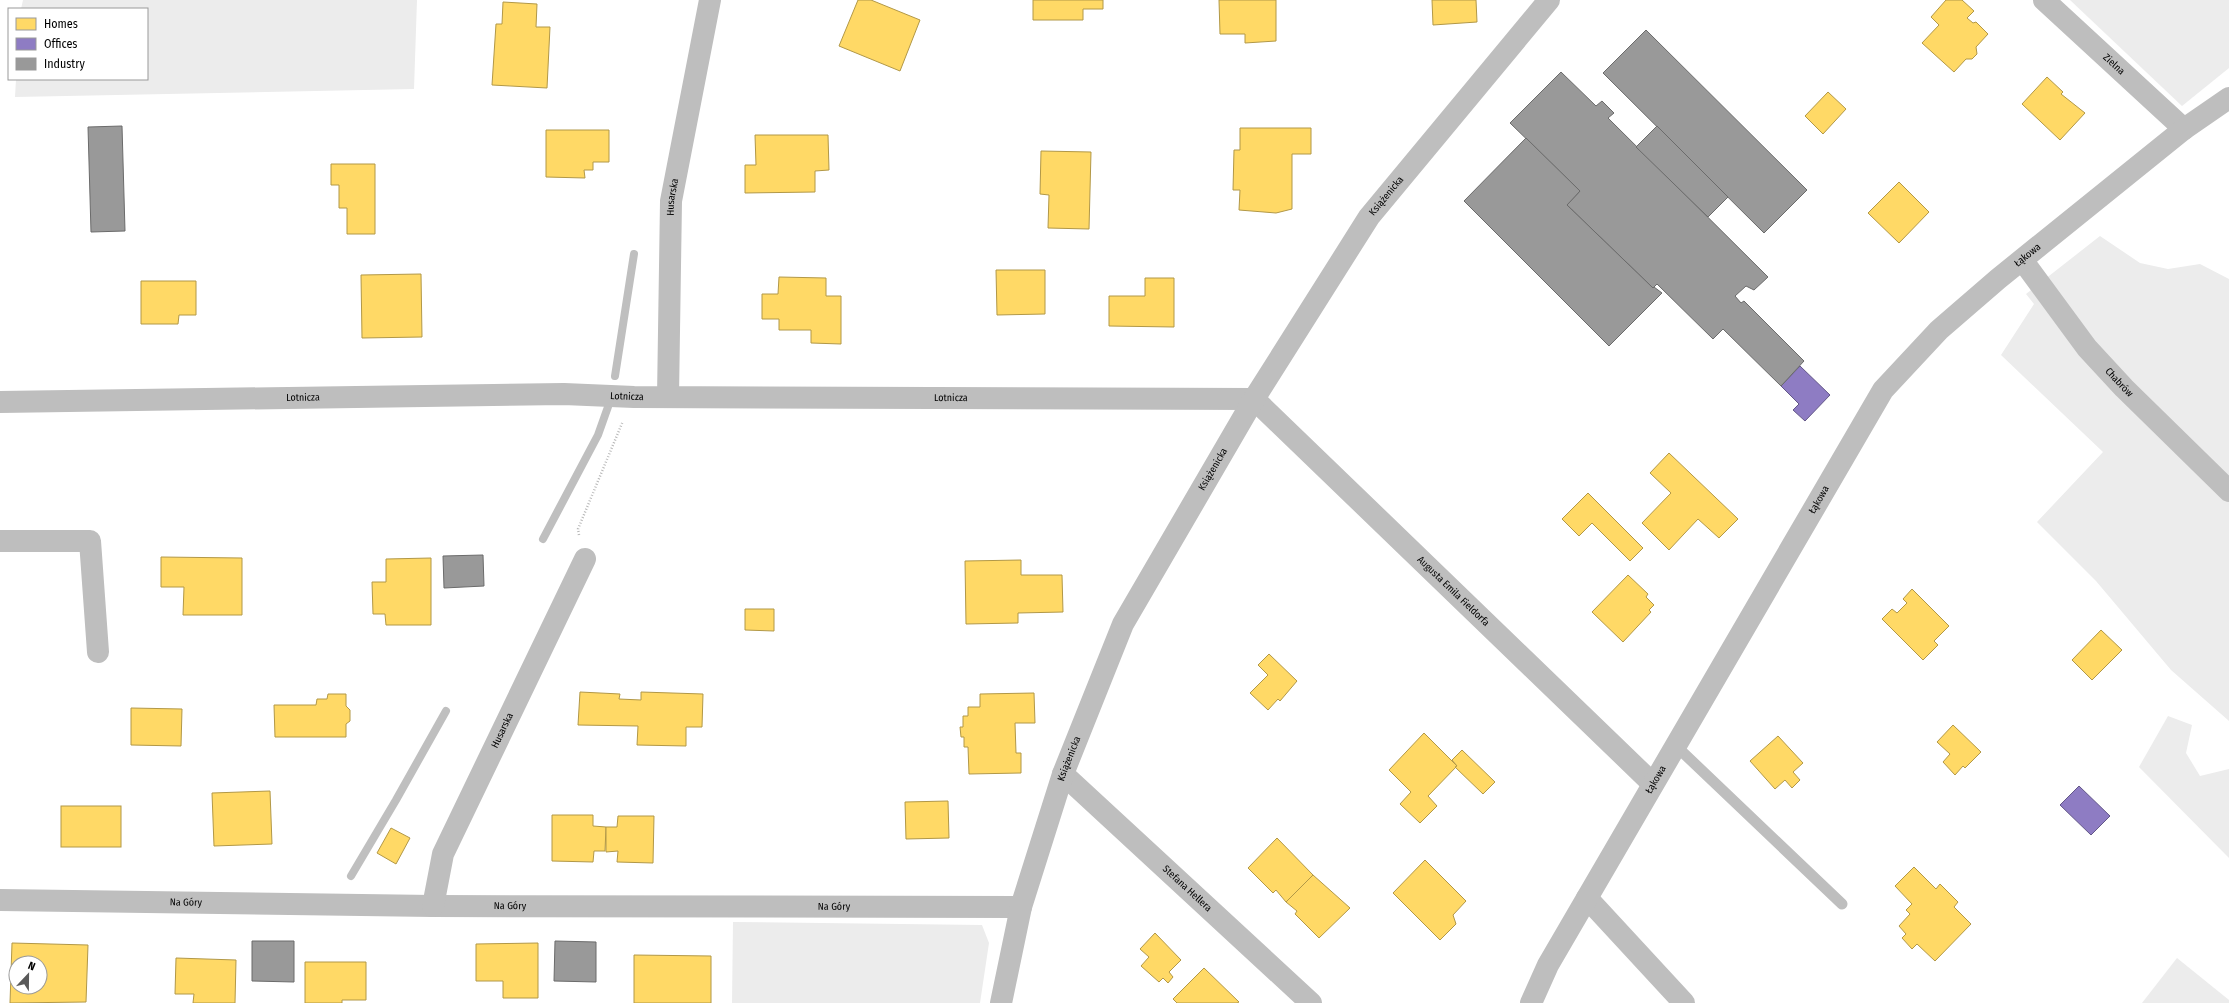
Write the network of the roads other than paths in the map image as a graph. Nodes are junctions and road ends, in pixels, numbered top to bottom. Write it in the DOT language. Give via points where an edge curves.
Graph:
graph roads {
  1 [pos="710,0"];
  2 [pos="1549,0"];
  3 [pos="2044,0"];
  4 [pos="2229,98"];
  5 [pos="2184,129"];
  6 [pos="2023,261"];
  7 [pos="668,397"];
  8 [pos="1254,399"];
  9 [pos="0,402"];
  10 [pos="2229,491"];
  11 [pos="0,541"];
  12 [pos="584,559"];
  13 [pos="98,652"];
  14 [pos="1675,746"];
  15 [pos="1064,774"];
  16 [pos="1653,784"];
  17 [pos="1587,898"];
  18 [pos="0,900"];
  19 [pos="1842,904"];
  20 [pos="433,906"];
  21 [pos="1021,907"];
  22 [pos="1001,1003"];
  23 [pos="1311,1003"];
  24 [pos="1531,1003"];
  25 [pos="1684,1003"];
  1 -- 7 [label="street, Husarska" via="671,201"];
  2 -- 8 [label="street, Książenicka" via="1369,217"];
  3 -- 5 [label="street, Zielna"];
  4 -- 5 [label="street, Łąkowa"];
  5 -- 6 [label="street, Łąkowa"];
  6 -- 10 [label="street, Chabrów" via="2087,348"];
  6 -- 14 [label="street, Łąkowa" via="1939,330 1883,390"];
  7 -- 8 [label="street, Lotnicza"];
  7 -- 9 [label="street, Lotnicza" via="564,394"];
  8 -- 15 [label="street, Książenicka" via="1123,624"];
  8 -- 16 [label="street, Augusta Emila Fieldorfa"];
  11 -- 13 [label="street" via="90,541"];
  12 -- 20 [label="street, Husarska" via="443,854"];
  14 -- 16 [label="street, Łąkowa"];
  14 -- 19 [label="lane"];
  15 -- 21 [label="street, Książenicka"];
  15 -- 23 [label="street, Stefana Hellera"];
  16 -- 17 [label="street, Łąkowa"];
  17 -- 24 [label="street, Łąkowa" via="1548,965"];
  17 -- 25 [label="street"];
  18 -- 20 [label="street, Na Góry"];
  20 -- 21 [label="street, Na Góry"];
  21 -- 22 [label="street, Książenicka"];
}
